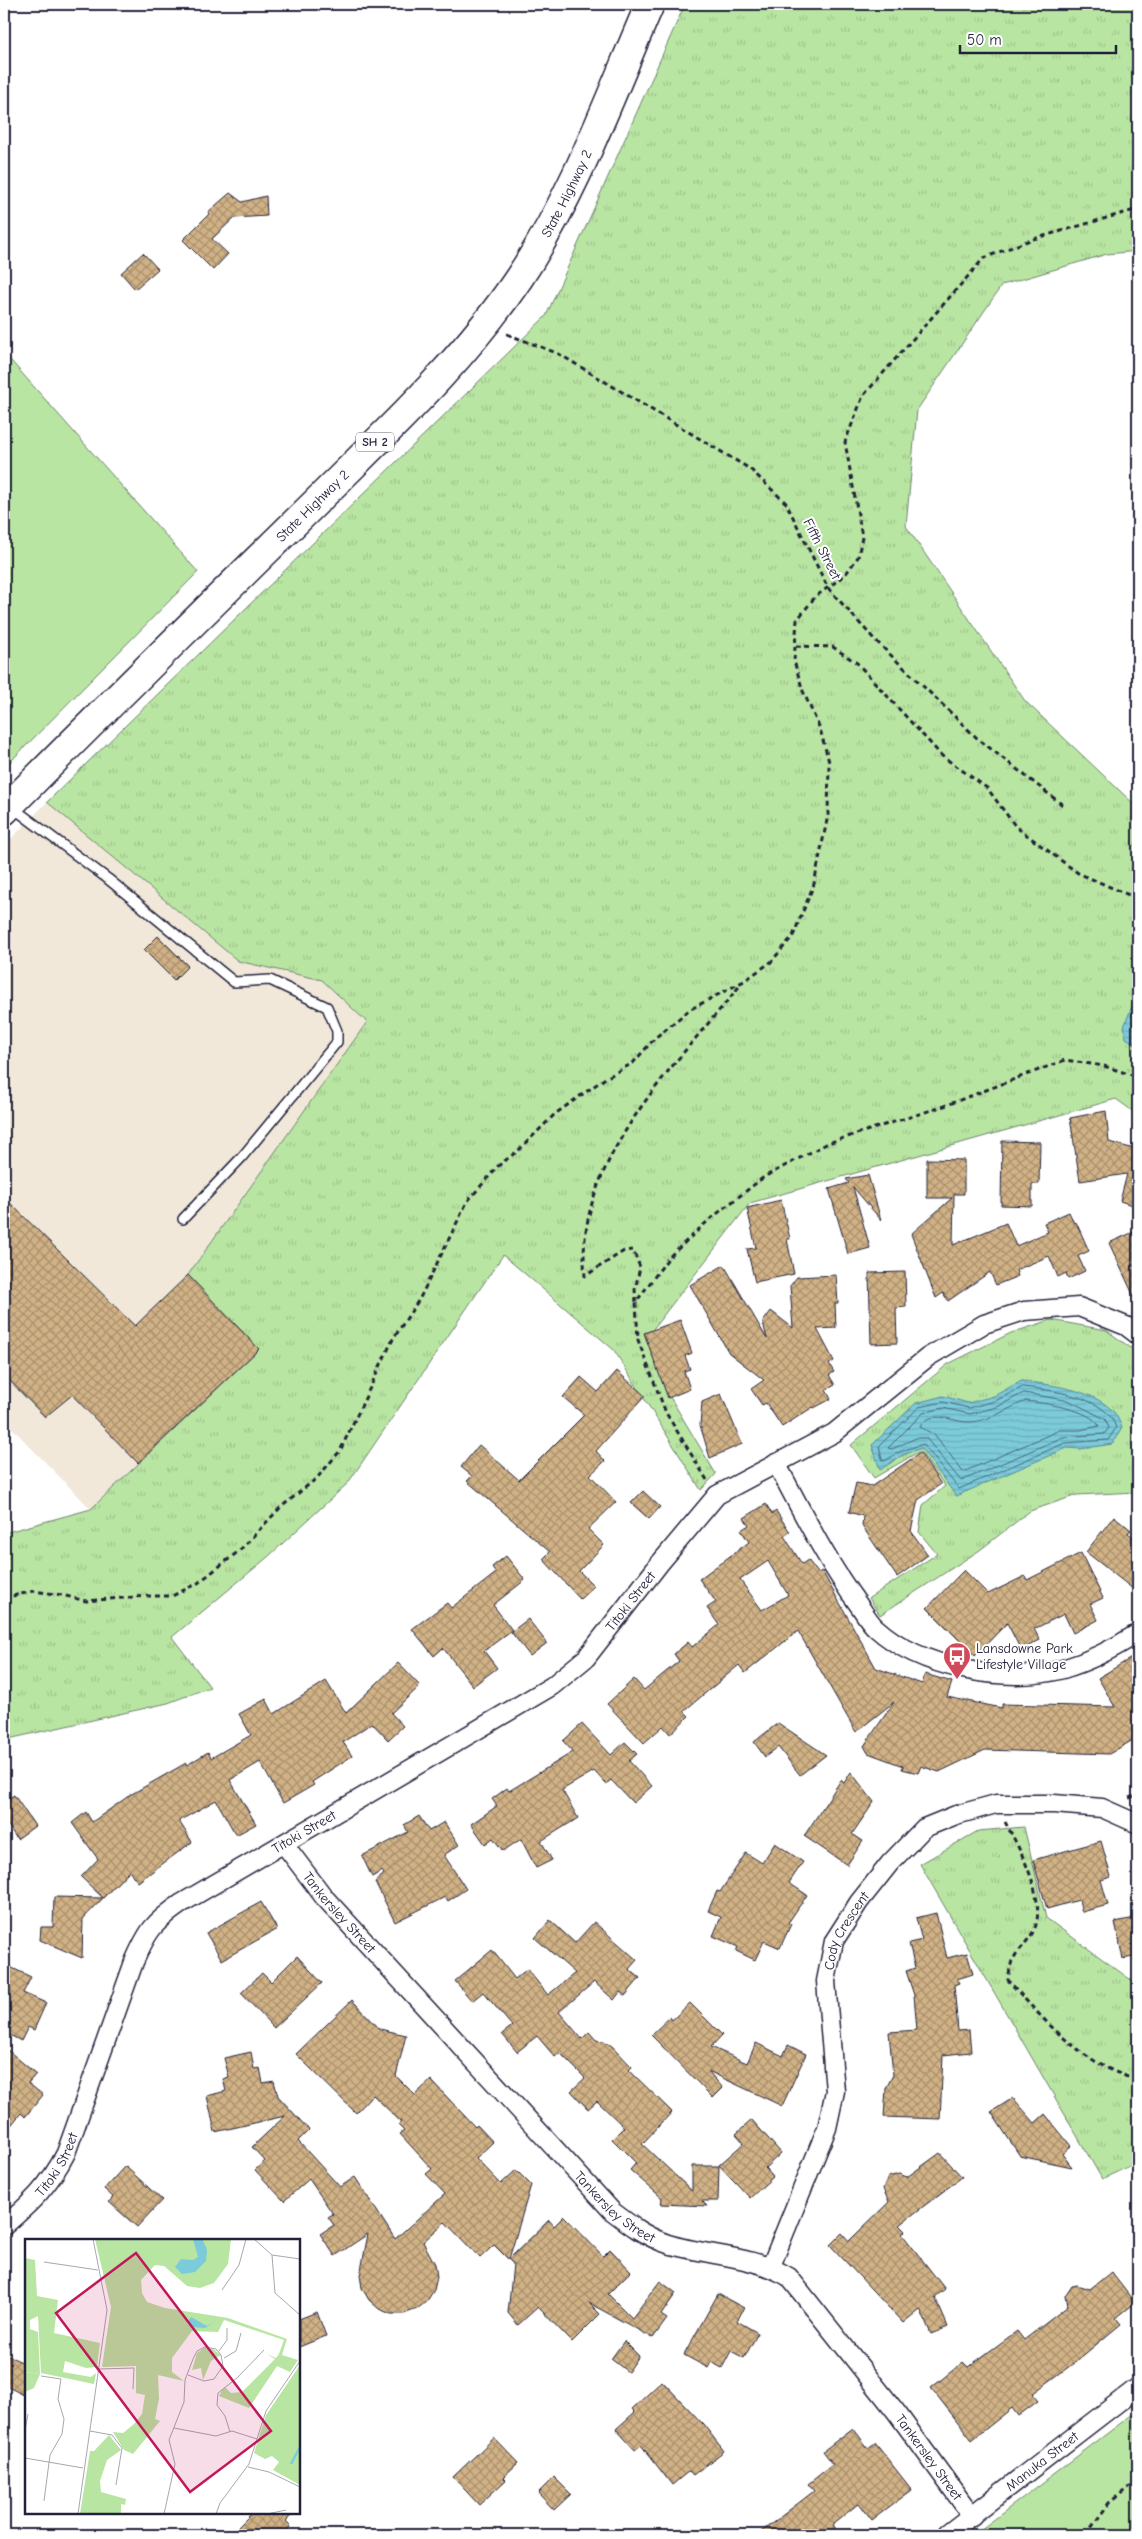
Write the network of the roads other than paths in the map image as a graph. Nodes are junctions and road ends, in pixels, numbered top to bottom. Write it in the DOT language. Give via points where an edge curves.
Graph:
graph roads {
  1 [pos="650,4"];
  2 [pos="7,808"];
  3 [pos="183,1219"];
  4 [pos="1138,1335"];
  5 [pos="776,1463"];
  6 [pos="1138,1633"];
  7 [pos="1138,1824"];
  8 [pos="284,1844"];
  9 [pos="4,2226"];
  10 [pos="771,2266"];
  11 [pos="1138,2387"];
  12 [pos="972,2516"];
  13 [pos="946,2535"];
  1 -- 2 [label="highway, State Highway 2 / SH 2" via="580,166 549,228 486,325 405,413"];
  2 -- 3 [label="lane" via="108,879 234,982 270,980 327,1007 337,1031 337,1042 242,1157"];
  4 -- 5 [label="street, Titoki Street" via="1126,1326 1079,1308 1024,1311 984,1324 928,1358 834,1433"];
  5 -- 6 [label="street" via="843,1584 876,1628 912,1652 946,1665 1022,1674 1062,1669 1108,1652"];
  5 -- 8 [label="street, Titoki Street" via="717,1495 586,1658 536,1695"];
  7 -- 10 [label="street, Cody Crescent" via="1102,1808 996,1804 924,1828 872,1886 834,1941 826,1981 835,2091 827,2128"];
  8 -- 9 [label="street, Titoki Street" via="157,1920 134,1962 66,2153 53,2178"];
  8 -- 10 [label="street, Tankersley Street" via="324,1898 612,2211 638,2231 667,2244"];
  10 -- 12 [label="street, Tankersley Street" via="789,2277 808,2299"];
  11 -- 12 [label="street, Manuka Street"];
  12 -- 13 [label="street, Manuka Street"];
}
